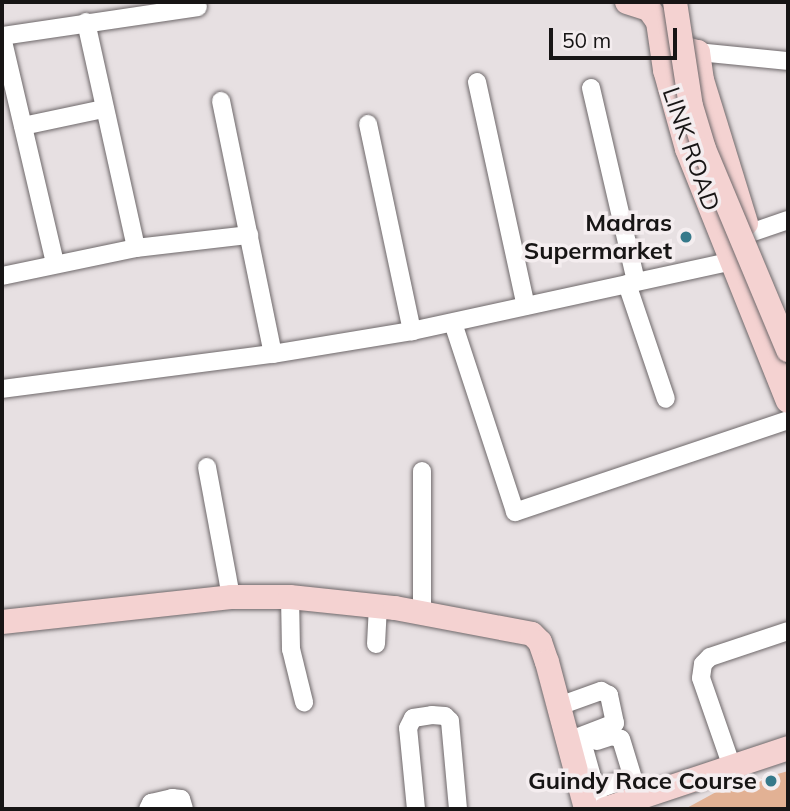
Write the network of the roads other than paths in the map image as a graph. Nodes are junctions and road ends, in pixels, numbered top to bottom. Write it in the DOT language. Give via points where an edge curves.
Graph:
graph roads {
  1 [pos="627,2"];
  2 [pos="675,2"];
  3 [pos="198,8"];
  4 [pos="86,22"];
  5 [pos="2,36"];
  6 [pos="662,42"];
  7 [pos="698,52"];
  8 [pos="788,61"];
  9 [pos="477,82"];
  10 [pos="591,88"];
  11 [pos="221,101"];
  12 [pos="103,109"];
  13 [pos="368,124"];
  14 [pos="23,126"];
  15 [pos="788,220"];
  16 [pos="750,233"];
  17 [pos="249,234"];
  18 [pos="136,248"];
  19 [pos="733,261"];
  20 [pos="55,263"];
  21 [pos="2,276"];
  22 [pos="632,283"];
  23 [pos="526,306"];
  24 [pos="453,323"];
  25 [pos="788,326"];
  26 [pos="412,331"];
  27 [pos="788,349"];
  28 [pos="273,354"];
  29 [pos="2,389"];
  30 [pos="666,399"];
  31 [pos="788,401"];
  32 [pos="788,420"];
  33 [pos="207,467"];
  34 [pos="422,471"];
  35 [pos="231,597"];
  36 [pos="290,597"];
  37 [pos="378,607"];
  38 [pos="422,613"];
  39 [pos="2,622"];
  40 [pos="788,631"];
  41 [pos="376,644"];
  42 [pos="304,702"];
  43 [pos="559,706"];
  44 [pos="573,745"];
  45 [pos="788,748"];
  46 [pos="732,767"];
  47 [pos="635,788"];
  48 [pos="597,804"];
  49 [pos="148,809"];
  50 [pos="184,809"];
  51 [pos="416,809"];
  52 [pos="458,809"];
  1 -- 6 [label="street" via="649,9 658,22"];
  2 -- 27 [label="street, bridge" via="691,106 704,149"];
  3 -- 4 [label="street"];
  4 -- 5 [label="street"];
  4 -- 12 [label="street"];
  5 -- 14 [label="street"];
  6 -- 7 [label="street, LINK ROAD"];
  6 -- 19 [label="street, LINK ROAD" via="687,149"];
  7 -- 8 [label="street"];
  7 -- 16 [label="street, LINK ROAD" via="713,118"];
  9 -- 23 [label="street"];
  10 -- 22 [label="street"];
  11 -- 17 [label="street"];
  12 -- 14 [label="street"];
  12 -- 18 [label="street"];
  13 -- 26 [label="street"];
  14 -- 20 [label="street"];
  15 -- 16 [label="street"];
  16 -- 25 [label="street, LINK ROAD"];
  17 -- 18 [label="street"];
  17 -- 28 [label="street"];
  18 -- 20 [label="street"];
  19 -- 22 [label="street"];
  19 -- 31 [label="street, LINK ROAD"];
  20 -- 21 [label="street"];
  22 -- 23 [label="street"];
  22 -- 30 [label="street"];
  23 -- 24 [label="street"];
  24 -- 26 [label="street"];
  24 -- 32 [label="street" via="515,512"];
  26 -- 28 [label="street"];
  28 -- 29 [label="street"];
  33 -- 35 [label="street"];
  34 -- 38 [label="street"];
  35 -- 36 [label="street"];
  35 -- 39 [label="street"];
  36 -- 37 [label="street"];
  36 -- 42 [label="street" via="291,649"];
  37 -- 38 [label="street"];
  37 -- 41 [label="street"];
  38 -- 43 [label="street" via="532,634 540,642"];
  40 -- 46 [label="street" via="703,663 701,678"];
  43 -- 44 [label="street"];
  43 -- 44 [label="street" via="601,691 609,695 615,723"];
  44 -- 47 [label="street" via="618,736"];
  44 -- 48 [label="street"];
  45 -- 46 [label="street"];
  46 -- 47 [label="street"];
  47 -- 48 [label="street"];
  49 -- 50 [label="street" via="151,803 172,798 181,799"];
  51 -- 52 [label="street" via="408,728 414,718 432,715 450,721"];
}
